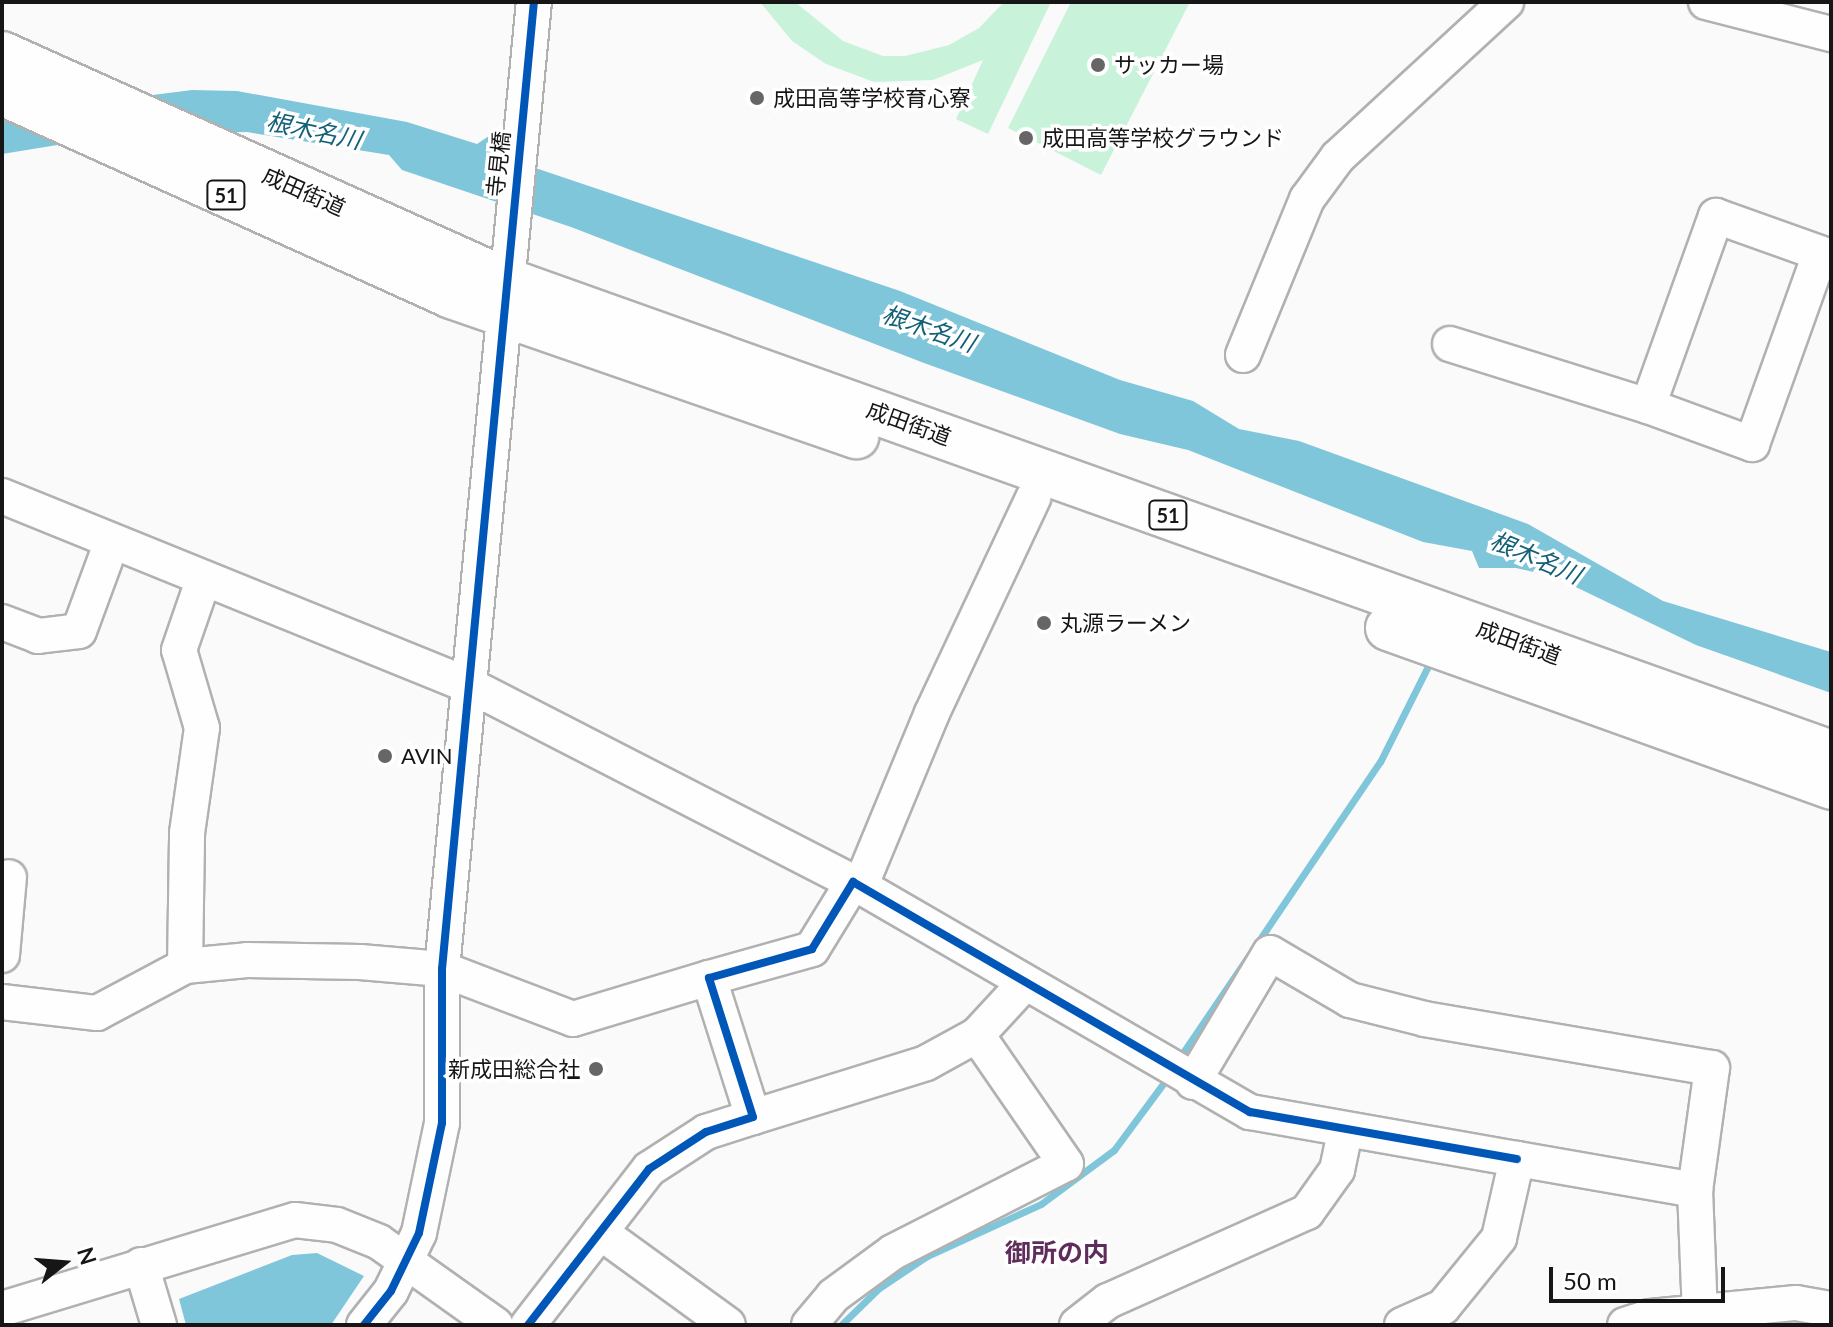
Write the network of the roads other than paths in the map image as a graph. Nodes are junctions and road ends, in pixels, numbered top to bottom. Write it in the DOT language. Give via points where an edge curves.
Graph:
graph roads {
  1 [pos="534,2"];
  2 [pos="1506,2"];
  3 [pos="1706,2"];
  4 [pos="1831,34"];
  5 [pos="2,54"];
  6 [pos="2,93"];
  7 [pos="1826,256"];
  8 [pos="457,279"];
  9 [pos="505,280"];
  10 [pos="1450,344"];
  11 [pos="1243,355"];
  12 [pos="1648,406"];
  13 [pos="2,496"];
  14 [pos="1033,498"];
  15 [pos="111,544"];
  16 [pos="204,578"];
  17 [pos="2,622"];
  18 [pos="473,687"];
  19 [pos="1831,753"];
  20 [pos="1831,787"];
  21 [pos="9,877"];
  22 [pos="856,884"];
  23 [pos="2,955"];
  24 [pos="185,966"];
  25 [pos="442,969"];
  26 [pos="709,978"];
  27 [pos="1024,984"];
  28 [pos="2,1002"];
  29 [pos="977,1035"];
  30 [pos="1179,1074"];
  31 [pos="753,1117"];
  32 [pos="1345,1133"];
  33 [pos="1517,1159"];
  34 [pos="1695,1190"];
  35 [pos="600,1232"];
  36 [pos="406,1261"];
  37 [pos="141,1265"];
  38 [pos="2,1309"];
  39 [pos="1831,1309"];
  40 [pos="1700,1313"];
  41 [pos="159,1325"];
  42 [pos="364,1325"];
  43 [pos="496,1325"];
  44 [pos="528,1325"];
  45 [pos="728,1325"];
  46 [pos="809,1325"];
  47 [pos="1077,1325"];
  48 [pos="1402,1325"];
  49 [pos="1625,1325"];
  1 -- 9 [label="street, 寺見橋"];
  2 -- 11 [label="street" via="1338,157 1307,199"];
  3 -- 4 [label="street"];
  5 -- 8 [label="highway, 成田街道 / 51"];
  6 -- 8 [label="highway, 成田街道 / 51"];
  7 -- 12 [label="street" via="1752,444"];
  7 -- 12 [label="street" via="1716,216"];
  8 -- 9 [label="highway, 成田街道 / 51"];
  9 -- 14 [label="highway, 成田街道 / 51"];
  9 -- 18 [label="street, 寺見橋"];
  9 -- 19 [label="highway, 成田街道 / 51"];
  10 -- 12 [label="street"];
  13 -- 15 [label="street"];
  14 -- 20 [label="highway, 成田街道 / 51"];
  14 -- 22 [label="street"];
  15 -- 16 [label="street"];
  15 -- 17 [label="street" via="79,631 38,636"];
  16 -- 18 [label="street"];
  16 -- 24 [label="street" via="179,650 202,728 187,833"];
  18 -- 22 [label="street"];
  18 -- 25 [label="street, 寺見橋"];
  21 -- 23 [label="street"];
  22 -- 26 [label="street" via="812,949"];
  22 -- 27 [label="street"];
  24 -- 25 [label="street" via="247,960"];
  24 -- 28 [label="street" via="97,1013"];
  25 -- 26 [label="street" via="573,1019"];
  25 -- 36 [label="street, 寺見橋" via="442,1123 419,1233"];
  26 -- 31 [label="street"];
  27 -- 29 [label="street"];
  27 -- 30 [label="street"];
  29 -- 31 [label="street" via="926,1063"];
  29 -- 46 [label="street" via="1066,1164 893,1252 833,1296"];
  30 -- 32 [label="street" via="1250,1112"];
  30 -- 34 [label="street" via="1270,953 1350,1000 1425,1019 1712,1068"];
  31 -- 35 [label="street" via="706,1132 649,1169"];
  32 -- 33 [label="street"];
  32 -- 47 [label="street" via="1337,1170 1307,1212 1120,1295"];
  33 -- 34 [label="street"];
  33 -- 48 [label="street" via="1499,1238 1443,1307"];
  34 -- 40 [label="street"];
  35 -- 44 [label="street"];
  35 -- 45 [label="street"];
  36 -- 37 [label="street" via="379,1242 337,1225 295,1220"];
  36 -- 42 [label="street, 寺見橋"];
  36 -- 43 [label="street"];
  37 -- 38 [label="street"];
  37 -- 41 [label="street"];
  39 -- 40 [label="street" via="1796,1303"];
  40 -- 49 [label="street"];
}
